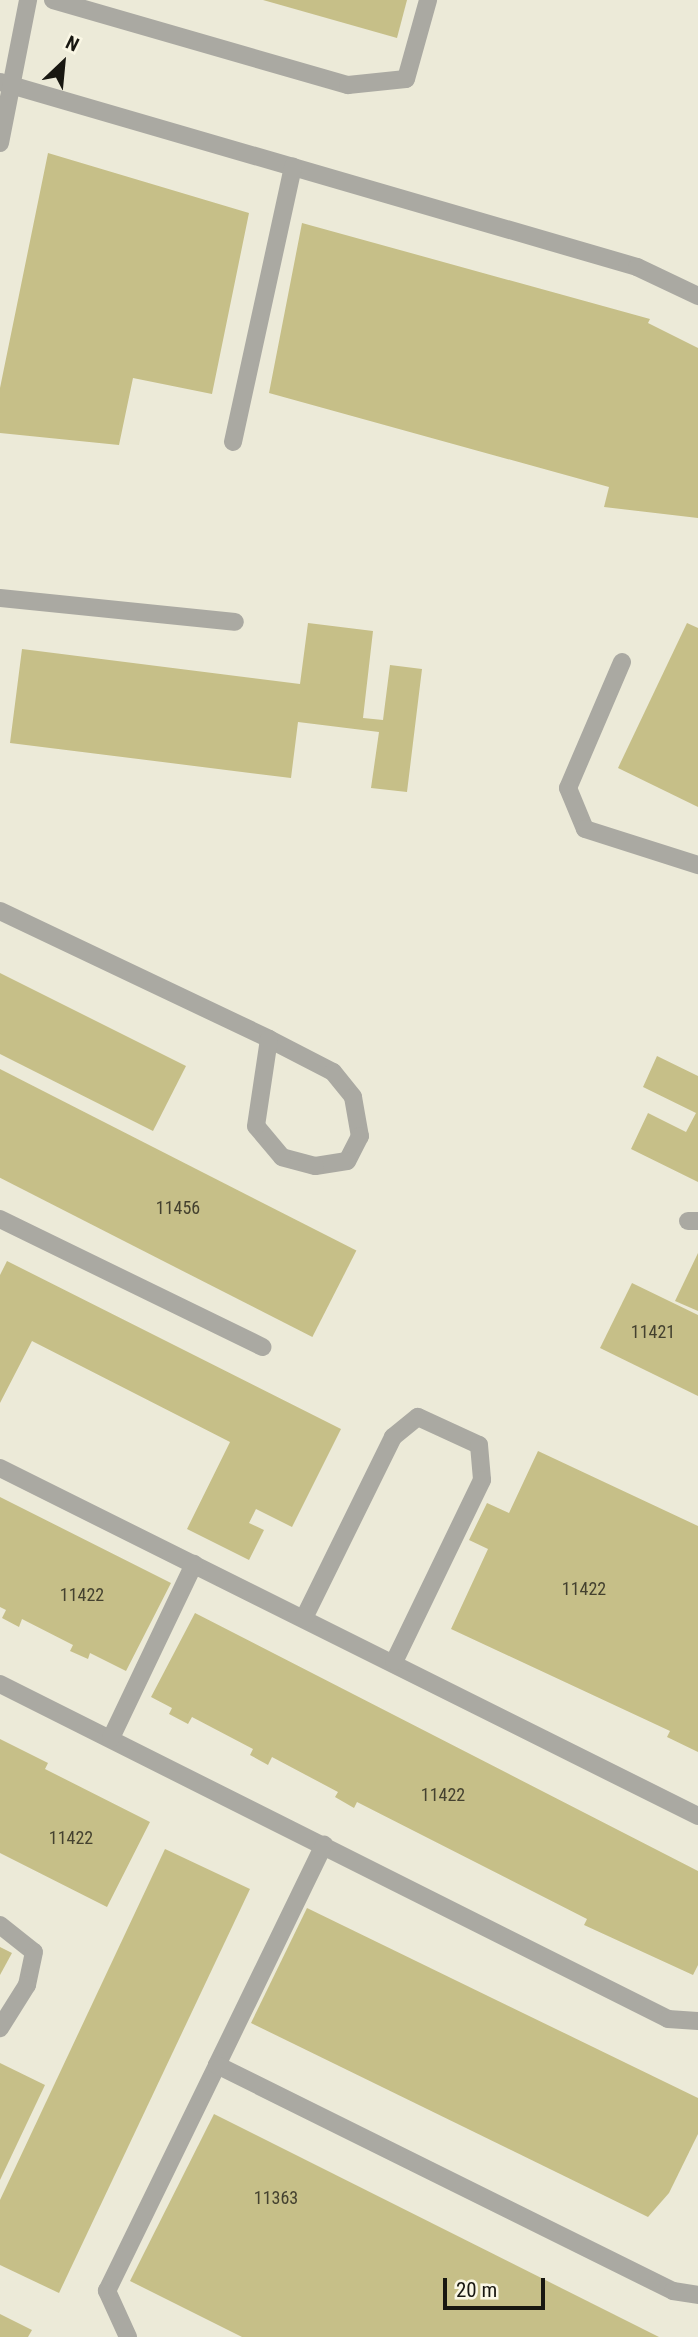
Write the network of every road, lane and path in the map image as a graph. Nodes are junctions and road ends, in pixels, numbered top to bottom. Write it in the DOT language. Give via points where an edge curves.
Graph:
graph roads {
  1 [pos="28,0"];
  2 [pos="52,0"];
  3 [pos="428,0"];
  4 [pos="6,83"];
  5 [pos="0,143"];
  6 [pos="293,166"];
  7 [pos="698,296"];
  8 [pos="233,442"];
  9 [pos="0,598"];
  10 [pos="235,622"];
  11 [pos="622,662"];
  12 [pos="698,865"];
  13 [pos="0,911"];
  14 [pos="269,1039"];
  15 [pos="0,1220"];
  16 [pos="263,1347"];
  17 [pos="0,1468"];
  18 [pos="194,1564"];
  19 [pos="304,1618"];
  20 [pos="394,1662"];
  21 [pos="0,1684"];
  22 [pos="111,1738"];
  23 [pos="698,1816"];
  24 [pos="324,1846"];
  25 [pos="0,1925"];
  26 [pos="698,2021"];
  27 [pos="0,2028"];
  28 [pos="218,2065"];
  29 [pos="698,2295"];
  30 [pos="128,2337"];
  1 -- 4 [label="lane"];
  2 -- 3 [label="lane" via="348,85 406,79"];
  4 -- 5 [label="lane"];
  4 -- 6 [label="lane"];
  6 -- 7 [label="lane" via="637,267"];
  6 -- 8 [label="lane"];
  9 -- 10 [label="lane"];
  11 -- 12 [label="lane" via="568,788 585,829"];
  13 -- 14 [label="lane"];
  14 -- 14 [label="lane" via="333,1072 353,1097 360,1136 347,1161 316,1166 282,1157 256,1126"];
  15 -- 16 [label="lane"];
  17 -- 18 [label="lane"];
  18 -- 19 [label="lane"];
  18 -- 22 [label="lane"];
  19 -- 20 [label="lane"];
  19 -- 20 [label="lane" via="393,1437 418,1417 480,1445 482,1480"];
  20 -- 23 [label="lane"];
  21 -- 22 [label="lane"];
  22 -- 24 [label="lane"];
  24 -- 26 [label="lane" via="668,2019"];
  24 -- 28 [label="lane"];
  25 -- 27 [label="lane" via="34,1952 27,1985"];
  28 -- 29 [label="lane" via="673,2291"];
  28 -- 30 [label="lane" via="107,2291"];
}
